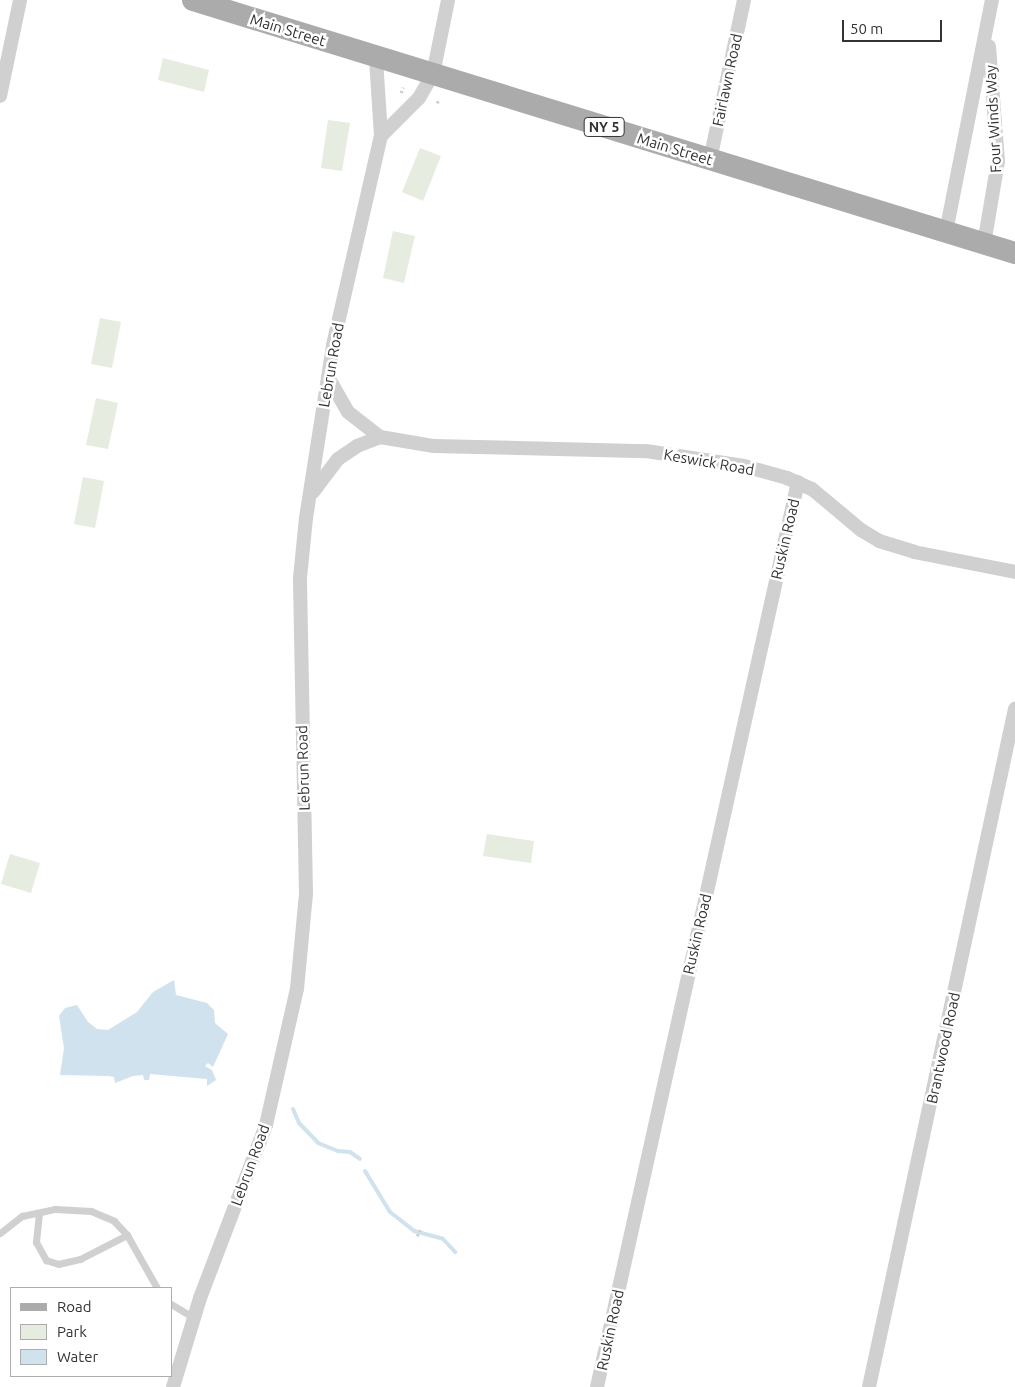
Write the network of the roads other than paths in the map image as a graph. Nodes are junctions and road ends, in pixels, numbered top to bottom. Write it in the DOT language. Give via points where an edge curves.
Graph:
graph roads {
  1 [pos="20,0"];
  2 [pos="193,0"];
  3 [pos="448,0"];
  4 [pos="744,0"];
  5 [pos="992,0"];
  6 [pos="988,22"];
  7 [pos="376,58"];
  8 [pos="433,74"];
  9 [pos="0,96"];
  10 [pos="382,136"];
  11 [pos="710,160"];
  12 [pos="946,232"];
  13 [pos="984,244"];
  14 [pos="1015,253"];
  15 [pos="328,376"];
  16 [pos="380,437"];
  17 [pos="798,482"];
  18 [pos="309,497"];
  19 [pos="1015,572"];
  20 [pos="1015,709"];
  21 [pos="39,1213"];
  22 [pos="0,1233"];
  23 [pos="127,1235"];
  24 [pos="156,1287"];
  25 [pos="172,1305"];
  26 [pos="194,1318"];
  27 [pos="173,1387"];
  28 [pos="598,1387"];
  29 [pos="869,1387"];
  1 -- 9 [label="street"];
  2 -- 7 [label="main road, Main Street / NY 5"];
  3 -- 8 [label="street"];
  4 -- 11 [label="street, Fairlawn Road"];
  5 -- 6 [label="street, Four Winds Way"];
  6 -- 12 [label="street, Four Winds Way"];
  6 -- 13 [label="street, Four Winds Way" via="998,161"];
  7 -- 8 [label="main road, Main Street / NY 5"];
  7 -- 10 [label="street, Lebrun Road"];
  8 -- 10 [label="street" via="419,98"];
  8 -- 11 [label="main road, Main Street / NY 5"];
  10 -- 15 [label="street, Lebrun Road"];
  11 -- 12 [label="main road, Main Street / NY 5"];
  12 -- 13 [label="main road, Main Street / NY 5"];
  13 -- 14 [label="main road, Main Street / NY 5"];
  15 -- 16 [label="street, Keswick Road" via="348,412"];
  15 -- 18 [label="street, Lebrun Road"];
  16 -- 17 [label="street, Keswick Road" via="434,446 691,456 744,466"];
  16 -- 18 [label="street" via="357,446 338,459 321,477"];
  17 -- 19 [label="street, Keswick Road" via="825,498 861,530 879,540 914,552"];
  17 -- 28 [label="street, Ruskin Road"];
  18 -- 26 [label="street, Lebrun Road" via="300,578 306,894 296,989 266,1124"];
  20 -- 29 [label="street, Brantwood Road"];
  21 -- 22 [label="lane" via="22,1216"];
  21 -- 23 [label="lane" via="54,1209 91,1211 114,1221"];
  21 -- 23 [label="lane" via="36,1242 46,1260 58,1264 80,1258"];
  23 -- 24 [label="lane"];
  25 -- 26 [label="lane"];
  26 -- 27 [label="street, Lebrun Road"];
}
